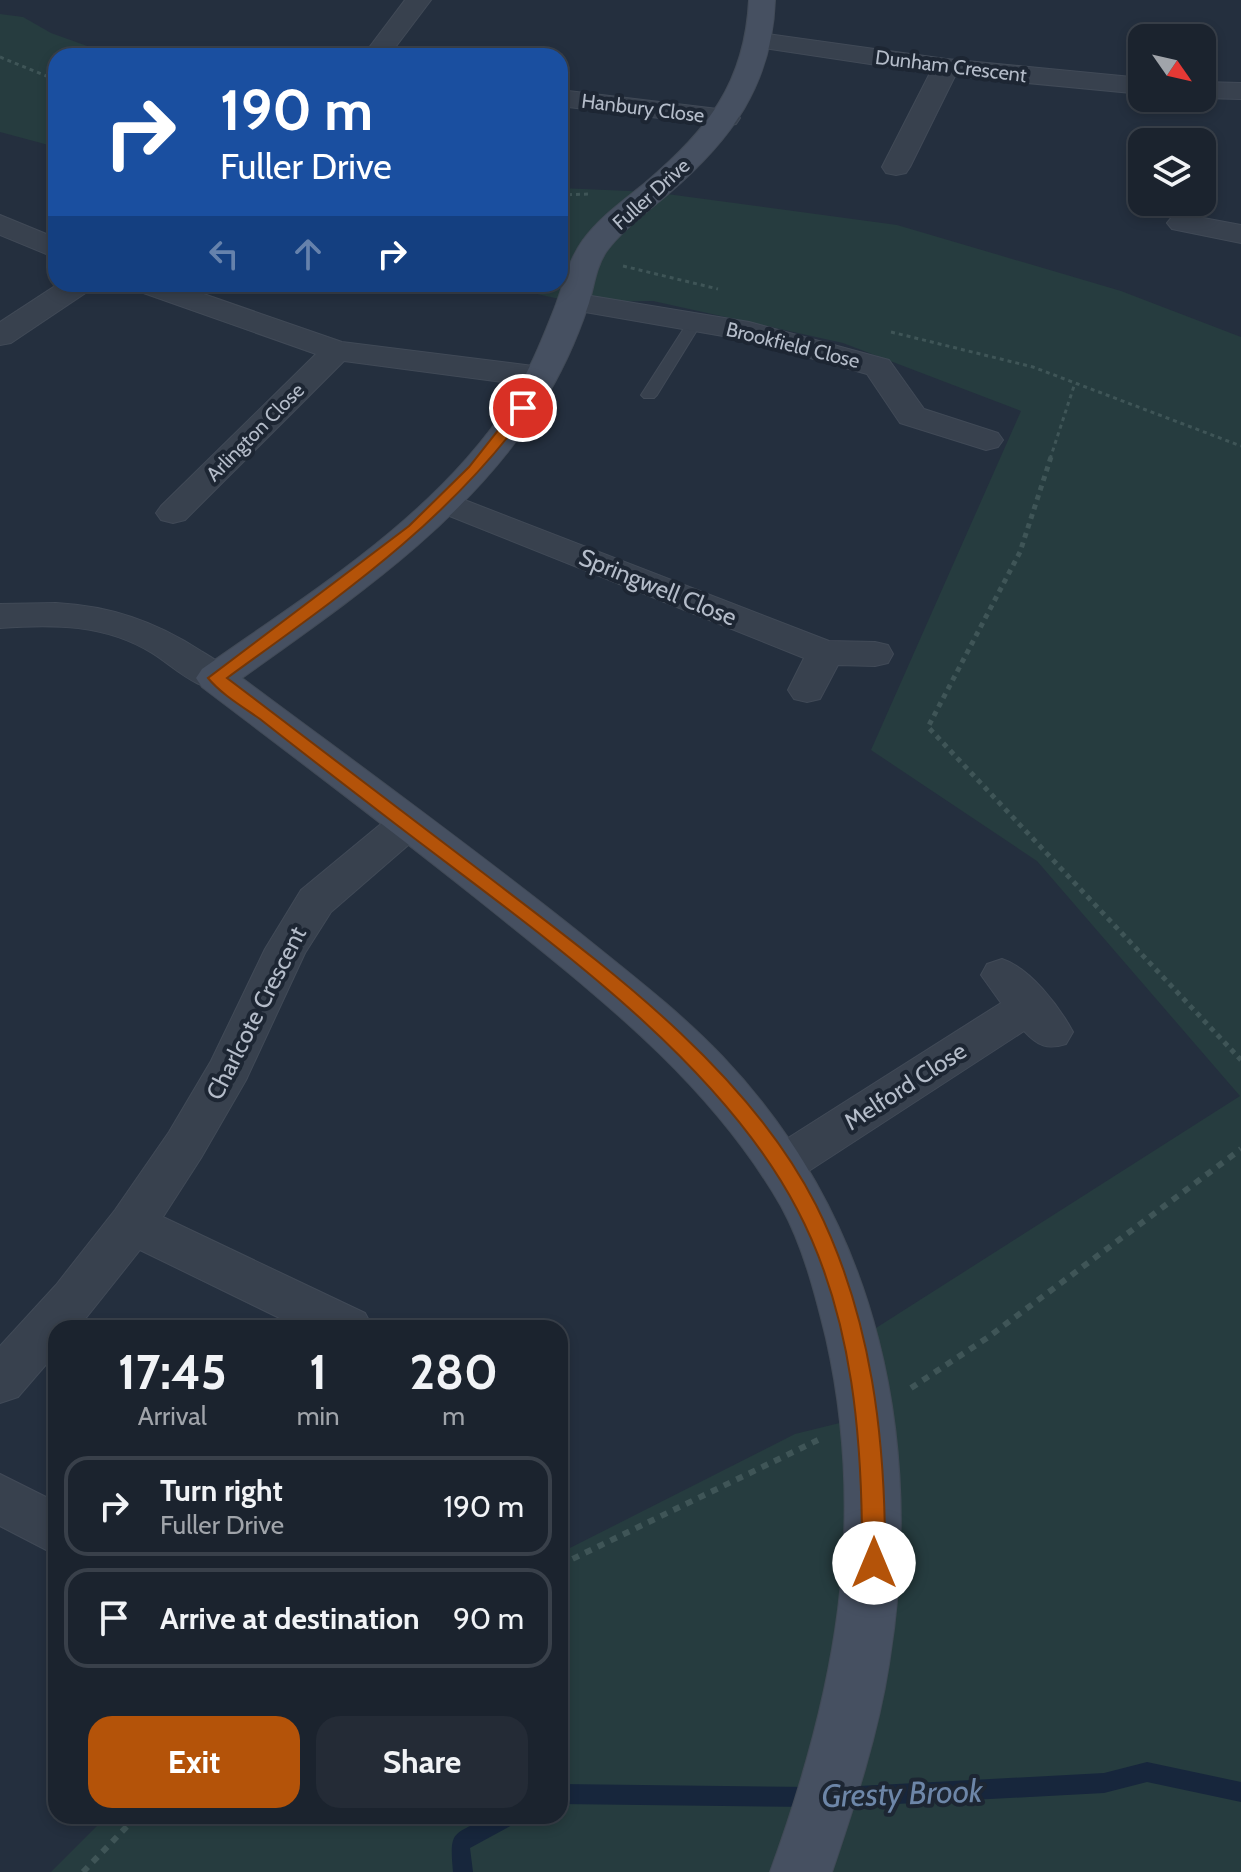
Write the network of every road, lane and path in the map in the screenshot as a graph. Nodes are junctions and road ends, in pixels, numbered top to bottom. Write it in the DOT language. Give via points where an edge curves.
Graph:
graph roads {
  1 [pos="418,0"];
  2 [pos="762,0"];
  3 [pos="760,41"];
  4 [pos="382,48"];
  5 [pos="0,57"];
  6 [pos="946,67"];
  7 [pos="48,77"];
  8 [pos="1128,85"];
  9 [pos="1216,91"];
  10 [pos="1240,92"];
  11 [pos="568,99"];
  12 [pos="726,118"];
  13 [pos="896,167"];
  14 [pos="1182,223"];
  15 [pos="0,224"];
  16 [pos="1241,234"];
  17 [pos="48,245"];
  18 [pos="587,257"];
  19 [pos="726,291"];
  20 [pos="67,292"];
  21 [pos="169,292"];
  22 [pos="573,302"];
  23 [pos="695,322"];
  24 [pos="880,329"];
  25 [pos="0,336"];
  26 [pos="337,351"];
  27 [pos="541,377"];
  28 [pos="1075,383"];
  29 [pos="649,395"];
  30 [pos="986,440"];
  31 [pos="1241,446"];
  32 [pos="444,502"];
  33 [pos="173,513"];
  34 [pos="0,616"];
  35 [pos="825,653"];
  36 [pos="875,654"];
  37 [pos="216,678"];
  38 [pos="807,690"];
  39 [pos="407,824"];
  40 [pos="1027,1004"];
  41 [pos="1241,1060"];
  42 [pos="1241,1149"];
  43 [pos="782,1165"];
  44 [pos="132,1224"];
  45 [pos="55,1320"];
  46 [pos="331,1320"];
  47 [pos="48,1328"];
  48 [pos="0,1381"];
  49 [pos="868,1416"];
  50 [pos="0,1498"];
  51 [pos="48,1525"];
  52 [pos="568,1561"];
  53 [pos="129,1824"];
  54 [pos="83,1872"];
  55 [pos="801,1872"];
  1 -- 4 [label="street"];
  2 -- 3 [label="street, Fuller Drive"];
  3 -- 6 [label="street, Dunham Crescent"];
  3 -- 12 [label="street, Fuller Drive" via="747,81"];
  5 -- 7 [label="path"];
  6 -- 8 [label="street, Dunham Crescent"];
  6 -- 13 [label="street"];
  9 -- 10 [label="street"];
  11 -- 12 [label="street, Hanbury Close"];
  12 -- 18 [label="street, Fuller Drive"];
  14 -- 16 [label="street"];
  15 -- 17 [label="street"];
  18 -- 19 [label="path"];
  18 -- 22 [label="street, Fuller Drive"];
  20 -- 25 [label="street"];
  21 -- 26 [label="street"];
  22 -- 23 [label="street, Brookfield Close"];
  22 -- 27 [label="street, Fuller Drive"];
  23 -- 29 [label="lane"];
  23 -- 30 [label="street, Brookfield Close" via="749,331 878,367 912,416"];
  24 -- 28 [label="path" via="1033,367"];
  26 -- 27 [label="street"];
  26 -- 33 [label="street, Arlington Close"];
  27 -- 32 [label="street, Fuller Drive" via="501,439"];
  28 -- 31 [label="path"];
  28 -- 41 [label="path" via="1020,552 928,727"];
  32 -- 35 [label="street, Springwell Close"];
  32 -- 37 [label="street, Fuller Drive" via="327,598"];
  34 -- 37 [label="street" via="46,615 114,624 145,633"];
  35 -- 36 [label="street, Springwell Close"];
  35 -- 38 [label="street"];
  37 -- 39 [label="street"];
  39 -- 43 [label="street" via="550,933 652,1020 719,1084"];
  39 -- 44 [label="street, Charlcote Crescent" via="316,901 286,949 230,1068"];
  40 -- 43 [label="street, Melford Close"];
  42 -- 49 [label="path" via="987,1338"];
  43 -- 49 [label="street" via="834,1273"];
  44 -- 45 [label="street, Charlcote Crescent"];
  44 -- 46 [label="street"];
  47 -- 48 [label="street, Charlcote Crescent"];
  49 -- 52 [label="path"];
  49 -- 55 [label="street" via="874,1563 866,1641 851,1722"];
  50 -- 51 [label="street"];
  53 -- 54 [label="path"];
}
